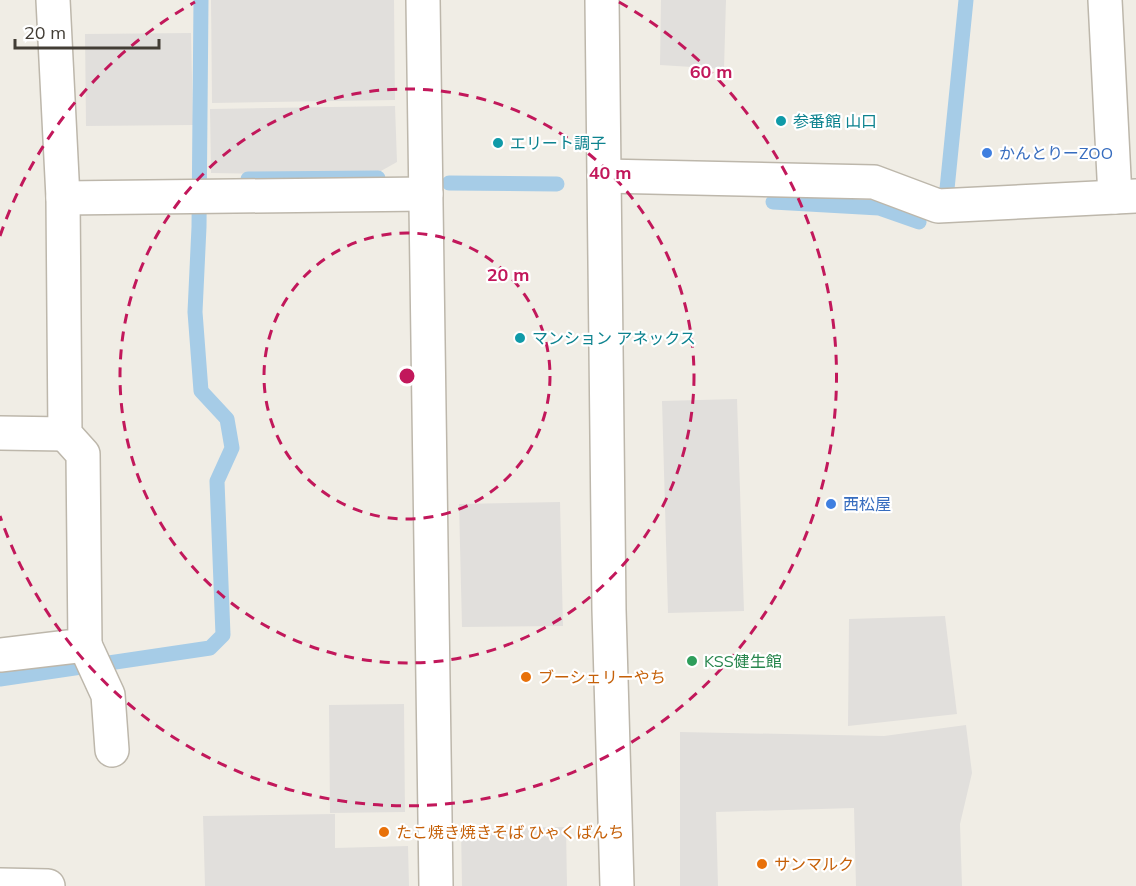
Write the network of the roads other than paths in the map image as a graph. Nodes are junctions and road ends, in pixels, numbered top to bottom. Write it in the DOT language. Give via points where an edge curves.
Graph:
graph roads {
  1 [pos="53,0"];
  2 [pos="423,0"];
  3 [pos="602,0"];
  4 [pos="1105,0"];
  5 [pos="604,176"];
  6 [pos="426,194"];
  7 [pos="1125,196"];
  8 [pos="63,198"];
  9 [pos="0,433"];
  10 [pos="65,434"];
  11 [pos="85,645"];
  12 [pos="0,655"];
  13 [pos="112,750"];
  14 [pos="4,882"];
  15 [pos="48,885"];
  16 [pos="436,886"];
  17 [pos="617,886"];
  1 -- 8 [label="street"];
  2 -- 6 [label="street"];
  3 -- 5 [label="street"];
  4 -- 7 [label="street"];
  5 -- 7 [label="street" via="874,182 938,206"];
  5 -- 17 [label="street"];
  6 -- 8 [label="street"];
  6 -- 16 [label="street"];
  8 -- 10 [label="street"];
  9 -- 10 [label="street"];
  10 -- 11 [label="street" via="83,454"];
  11 -- 12 [label="street"];
  11 -- 13 [label="street" via="108,694"];
  14 -- 15 [label="street"];
}
